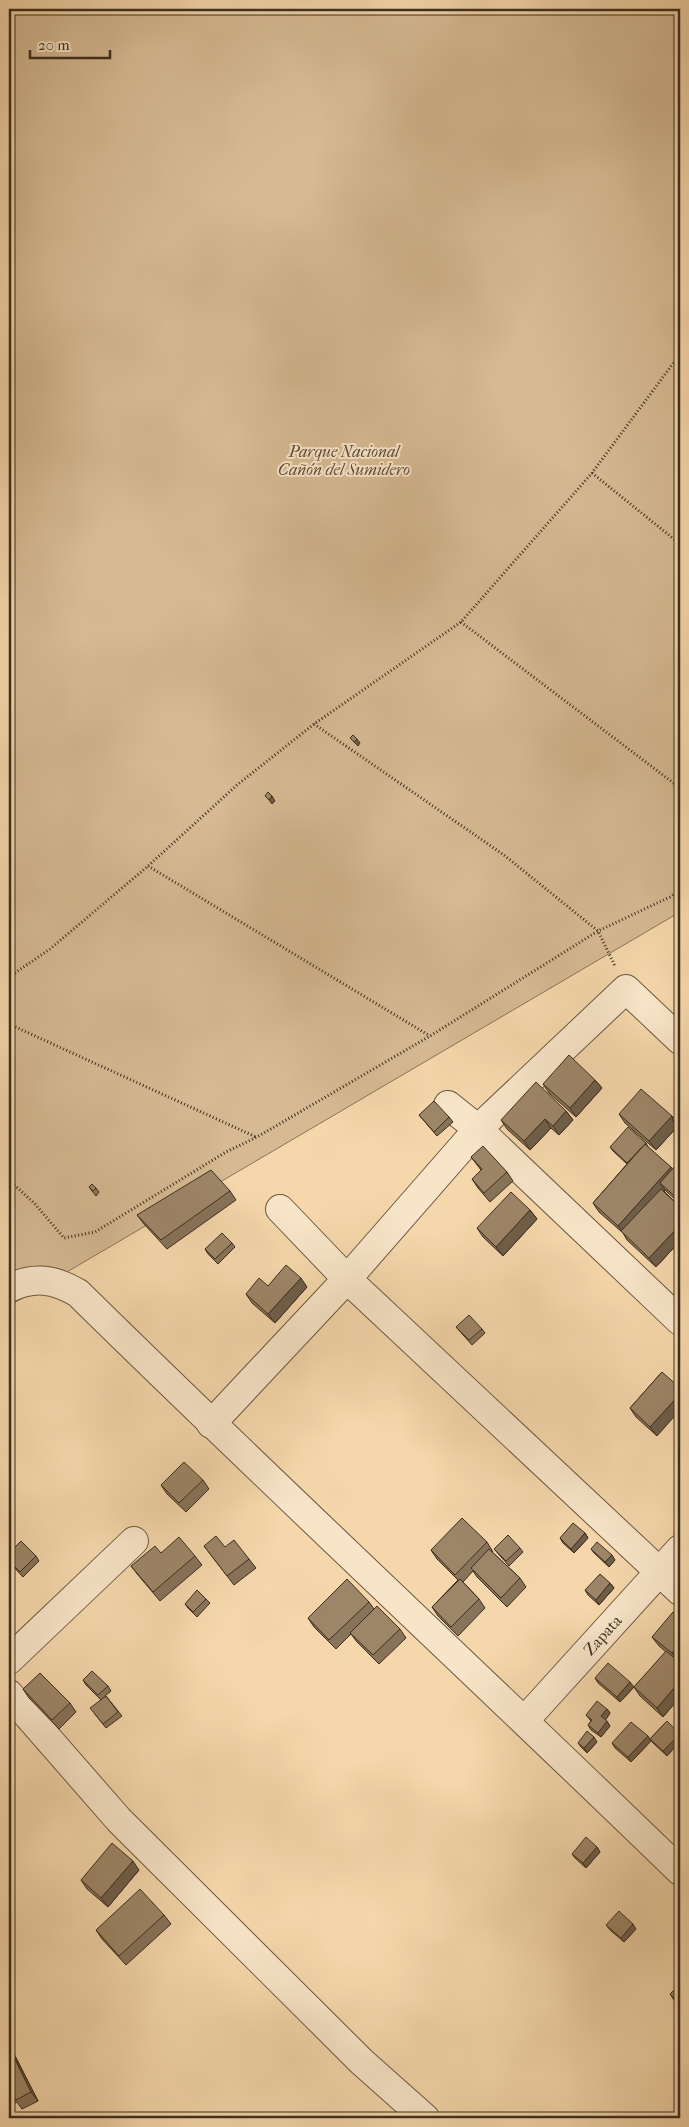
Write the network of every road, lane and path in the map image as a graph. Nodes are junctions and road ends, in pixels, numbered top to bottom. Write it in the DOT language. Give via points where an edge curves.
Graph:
graph roads {
  1 [pos="680,354"];
  2 [pos="592,473"];
  3 [pos="680,544"];
  4 [pos="461,622"];
  5 [pos="314,724"];
  6 [pos="680,788"];
  7 [pos="148,866"];
  8 [pos="680,889"];
  9 [pos="598,931"];
  10 [pos="9,977"];
  11 [pos="626,989"];
  12 [pos="9,1024"];
  13 [pos="430,1036"];
  14 [pos="680,1040"];
  15 [pos="448,1104"];
  16 [pos="478,1129"];
  17 [pos="257,1137"];
  18 [pos="9,1180"];
  19 [pos="280,1209"];
  20 [pos="348,1279"];
  21 [pos="9,1288"];
  22 [pos="680,1321"];
  23 [pos="211,1424"];
  24 [pos="134,1541"];
  25 [pos="680,1550"];
  26 [pos="659,1572"];
  27 [pos="680,1591"];
  28 [pos="9,1660"];
  29 [pos="9,1694"];
  30 [pos="525,1720"];
  31 [pos="680,1871"];
  32 [pos="425,2118"];
  1 -- 2 [label="path"];
  2 -- 3 [label="path"];
  2 -- 4 [label="path"];
  4 -- 5 [label="path"];
  4 -- 6 [label="path"];
  5 -- 7 [label="path" via="237,785"];
  5 -- 9 [label="path" via="504,855"];
  7 -- 10 [label="path" via="50,949"];
  7 -- 13 [label="path"];
  8 -- 9 [label="path" via="670,897"];
  9 -- 11 [label="path"];
  9 -- 13 [label="path"];
  11 -- 14 [label="street"];
  11 -- 16 [label="street"];
  12 -- 17 [label="path"];
  13 -- 17 [label="path"];
  15 -- 16 [label="street"];
  16 -- 20 [label="street"];
  16 -- 22 [label="street"];
  17 -- 18 [label="path" via="226,1152 95,1232 71,1238 64,1238"];
  19 -- 20 [label="street"];
  20 -- 23 [label="street"];
  20 -- 26 [label="street"];
  21 -- 23 [label="street" via="40,1280 62,1283 78,1293"];
  23 -- 30 [label="street"];
  24 -- 28 [label="street"];
  25 -- 26 [label="street, Zapata"];
  26 -- 27 [label="street"];
  26 -- 30 [label="street, Zapata"];
  29 -- 32 [label="street" via="119,1820 362,2062"];
  30 -- 31 [label="street"];
}
